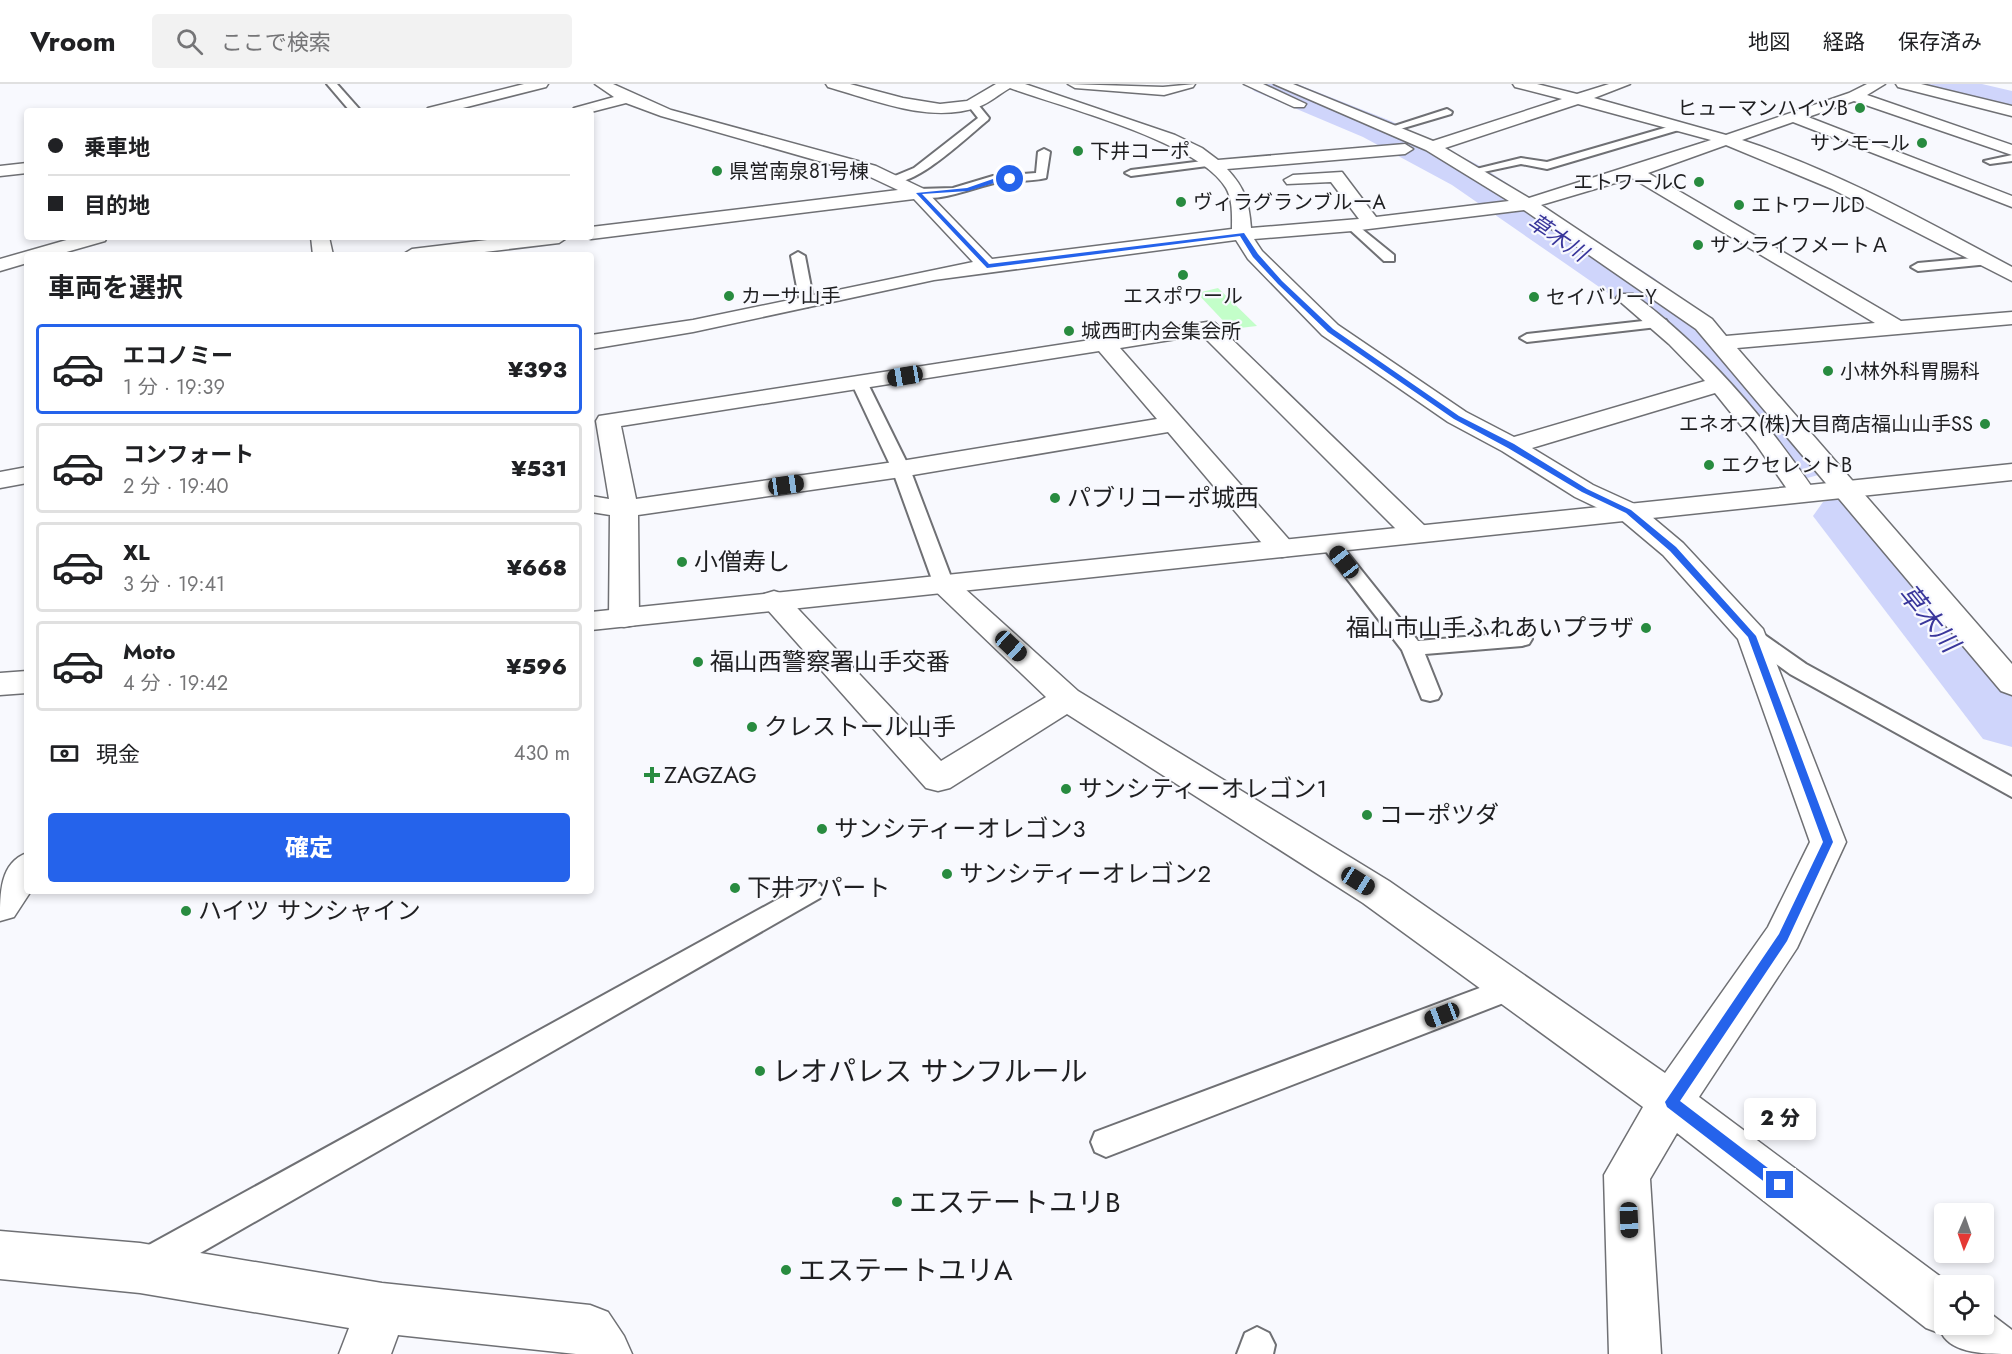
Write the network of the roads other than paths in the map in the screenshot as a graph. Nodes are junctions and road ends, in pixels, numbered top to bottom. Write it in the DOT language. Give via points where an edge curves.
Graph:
graph roads {
  1 [pos="332,84"];
  2 [pos="541,84"];
  3 [pos="602,84"];
  4 [pos="833,84"];
  5 [pos="1004,84"];
  6 [pos="1011,84"];
  7 [pos="1075,84"];
  8 [pos="1188,84"];
  9 [pos="1251,84"];
  10 [pos="1281,84"];
  11 [pos="1520,84"];
  12 [pos="1623,84"];
  13 [pos="1878,84"];
  14 [pos="1903,84"];
  15 [pos="1965,84"];
  16 [pos="2000,92"];
  17 [pos="1854,96"];
  18 [pos="627,98"];
  19 [pos="1577,99"];
  20 [pos="972,104"];
  21 [pos="353,108"];
  22 [pos="446,108"];
  23 [pos="590,108"];
  24 [pos="2012,111"];
  25 [pos="1447,112"];
  26 [pos="1794,117"];
  27 [pos="1678,127"];
  28 [pos="1390,129"];
  29 [pos="1725,141"];
  30 [pos="1432,147"];
  31 [pos="1405,148"];
  32 [pos="2012,150"];
  33 [pos="1044,152"];
  34 [pos="2012,158"];
  35 [pos="1990,161"];
  36 [pos="1212,164"];
  37 [pos="24,168"];
  38 [pos="0,171"];
  39 [pos="1474,171"];
  40 [pos="1634,172"];
  41 [pos="1131,174"];
  42 [pos="894,180"];
  43 [pos="1279,182"];
  44 [pos="1256,184"];
  45 [pos="1234,186"];
  46 [pos="918,193"];
  47 [pos="2012,202"];
  48 [pos="1512,206"];
  49 [pos="1361,223"];
  50 [pos="594,233"];
  51 [pos="1242,234"];
  52 [pos="88,240"];
  53 [pos="534,240"];
  54 [pos="46,252"];
  55 [pos="436,252"];
  56 [pos="798,256"];
  57 [pos="24,258"];
  58 [pos="1389,258"];
  59 [pos="1984,261"];
  60 [pos="0,265"];
  61 [pos="987,266"];
  62 [pos="1918,267"];
  63 [pos="2012,275"];
  64 [pos="807,303"];
  65 [pos="2012,318"];
  66 [pos="1661,323"];
  67 [pos="1896,327"];
  68 [pos="1527,338"];
  69 [pos="594,342"];
  70 [pos="1104,343"];
  71 [pos="1722,343"];
  72 [pos="860,384"];
  73 [pos="1720,384"];
  74 [pos="1173,424"];
  75 [pos="1511,446"];
  76 [pos="901,469"];
  77 [pos="2012,472"];
  78 [pos="24,476"];
  79 [pos="0,480"];
  80 [pos="1845,487"];
  81 [pos="1803,493"];
  82 [pos="594,504"];
  83 [pos="624,509"];
  84 [pos="1629,512"];
  85 [pos="1416,534"];
  86 [pos="1331,545"];
  87 [pos="1282,549"];
  88 [pos="944,585"];
  89 [pos="774,600"];
  90 [pos="624,618"];
  91 [pos="594,621"];
  92 [pos="1752,636"];
  93 [pos="1522,639"];
  94 [pos="1412,648"];
  95 [pos="24,681"];
  96 [pos="0,684"];
  97 [pos="2012,684"];
  98 [pos="1430,694"];
  99 [pos="1067,699"];
  100 [pos="2012,788"];
  101 [pos="24,871"];
  102 [pos="811,891"];
  103 [pos="0,906"];
  104 [pos="1509,989"];
  105 [pos="1671,1102"];
  106 [pos="1106,1142"];
  107 [pos="0,1255"];
  108 [pos="141,1268"];
  109 [pos="1934,1302"];
  110 [pos="382,1308"];
  111 [pos="1977,1335"];
  112 [pos="365,1354"];
  113 [pos="606,1354"];
  114 [pos="1635,1354"];
  115 [pos="2002,1354"];
  1 -- 21 [label="lane"];
  2 -- 22 [label="street"];
  3 -- 18 [label="street"];
  4 -- 20 [label="street" via="911,104 948,108"];
  5 -- 6 [label="street"];
  5 -- 20 [label="street"];
  6 -- 36 [label="street" via="1169,138"];
  7 -- 8 [label="street" via="1164,91"];
  9 -- 31 [label="street"];
  10 -- 28 [label="street"];
  11 -- 19 [label="street"];
  12 -- 19 [label="street"];
  13 -- 17 [label="street"];
  14 -- 24 [label="street"];
  15 -- 16 [label="street"];
  17 -- 26 [label="street"];
  17 -- 32 [label="street"];
  18 -- 23 [label="street"];
  18 -- 42 [label="street"];
  19 -- 27 [label="street"];
  19 -- 30 [label="street"];
  20 -- 42 [label="lane" via="984,118 918,170"];
  25 -- 28 [label="lane"];
  26 -- 29 [label="street"];
  26 -- 47 [label="street"];
  27 -- 29 [label="street"];
  27 -- 39 [label="lane" via="1547,166 1521,161"];
  28 -- 30 [label="street"];
  29 -- 40 [label="street"];
  29 -- 59 [label="street" via="1778,159 1880,205"];
  30 -- 39 [label="street"];
  31 -- 36 [label="street"];
  31 -- 48 [label="street" via="1474,192"];
  33 -- 46 [label="lane" via="1042,176 993,180 954,192"];
  34 -- 35 [label="lane"];
  36 -- 41 [label="lane"];
  36 -- 45 [label="street"];
  37 -- 38 [label="street"];
  39 -- 48 [label="street"];
  40 -- 48 [label="street"];
  40 -- 67 [label="street"];
  42 -- 46 [label="street"];
  43 -- 49 [label="street" via="1336,176"];
  44 -- 45 [label="street"];
  45 -- 51 [label="street" via="1240,202"];
  46 -- 50 [label="street"];
  46 -- 61 [label="street"];
  48 -- 49 [label="street"];
  48 -- 66 [label="street"];
  48 -- 71 [label="street" via="1704,324"];
  49 -- 51 [label="street"];
  49 -- 58 [label="lane"];
  51 -- 61 [label="street"];
  51 -- 75 [label="street" via="1255,255 1330,330 1457,417"];
  52 -- 54 [label="street"];
  53 -- 55 [label="street"];
  56 -- 64 [label="lane"];
  57 -- 60 [label="street"];
  59 -- 62 [label="lane"];
  59 -- 63 [label="street"];
  61 -- 64 [label="street"];
  64 -- 69 [label="street"];
  65 -- 67 [label="street"];
  66 -- 68 [label="lane"];
  66 -- 73 [label="street"];
  67 -- 71 [label="street"];
  70 -- 72 [label="street"];
  70 -- 74 [label="street"];
  70 -- 85 [label="street" via="1207,328"];
  71 -- 80 [label="street"];
  72 -- 76 [label="lane"];
  72 -- 83 [label="street" via="608,421"];
  73 -- 75 [label="street"];
  73 -- 81 [label="street" via="1770,444"];
  74 -- 76 [label="street"];
  74 -- 87 [label="street"];
  75 -- 84 [label="street" via="1584,491"];
  76 -- 83 [label="street"];
  76 -- 88 [label="lane"];
  77 -- 80 [label="street"];
  78 -- 79 [label="street"];
  80 -- 81 [label="street"];
  80 -- 97 [label="street"];
  81 -- 84 [label="street"];
  82 -- 83 [label="street"];
  83 -- 90 [label="street"];
  84 -- 85 [label="street"];
  84 -- 92 [label="street" via="1673,549"];
  85 -- 86 [label="street"];
  86 -- 87 [label="street"];
  86 -- 94 [label="lane"];
  87 -- 88 [label="street"];
  88 -- 89 [label="street"];
  88 -- 99 [label="street"];
  89 -- 90 [label="street"];
  89 -- 99 [label="street" via="938,779"];
  90 -- 91 [label="street"];
  92 -- 100 [label="lane" via="1798,669"];
  92 -- 105 [label="street" via="1828,842 1783,937"];
  93 -- 94 [label="lane"];
  94 -- 98 [label="lane"];
  95 -- 96 [label="street"];
  99 -- 104 [label="street" via="1376,892"];
  101 -- 103 [label="street"];
  102 -- 108 [label="lane"];
  104 -- 105 [label="street"];
  104 -- 106 [label="lane"];
  105 -- 109 [label="street"];
  105 -- 114 [label="street" via="1627,1175"];
  107 -- 108 [label="street"];
  108 -- 110 [label="street"];
  110 -- 112 [label="street"];
  110 -- 113 [label="street" via="590,1330"];
  111 -- 115 [label="street"];
}
